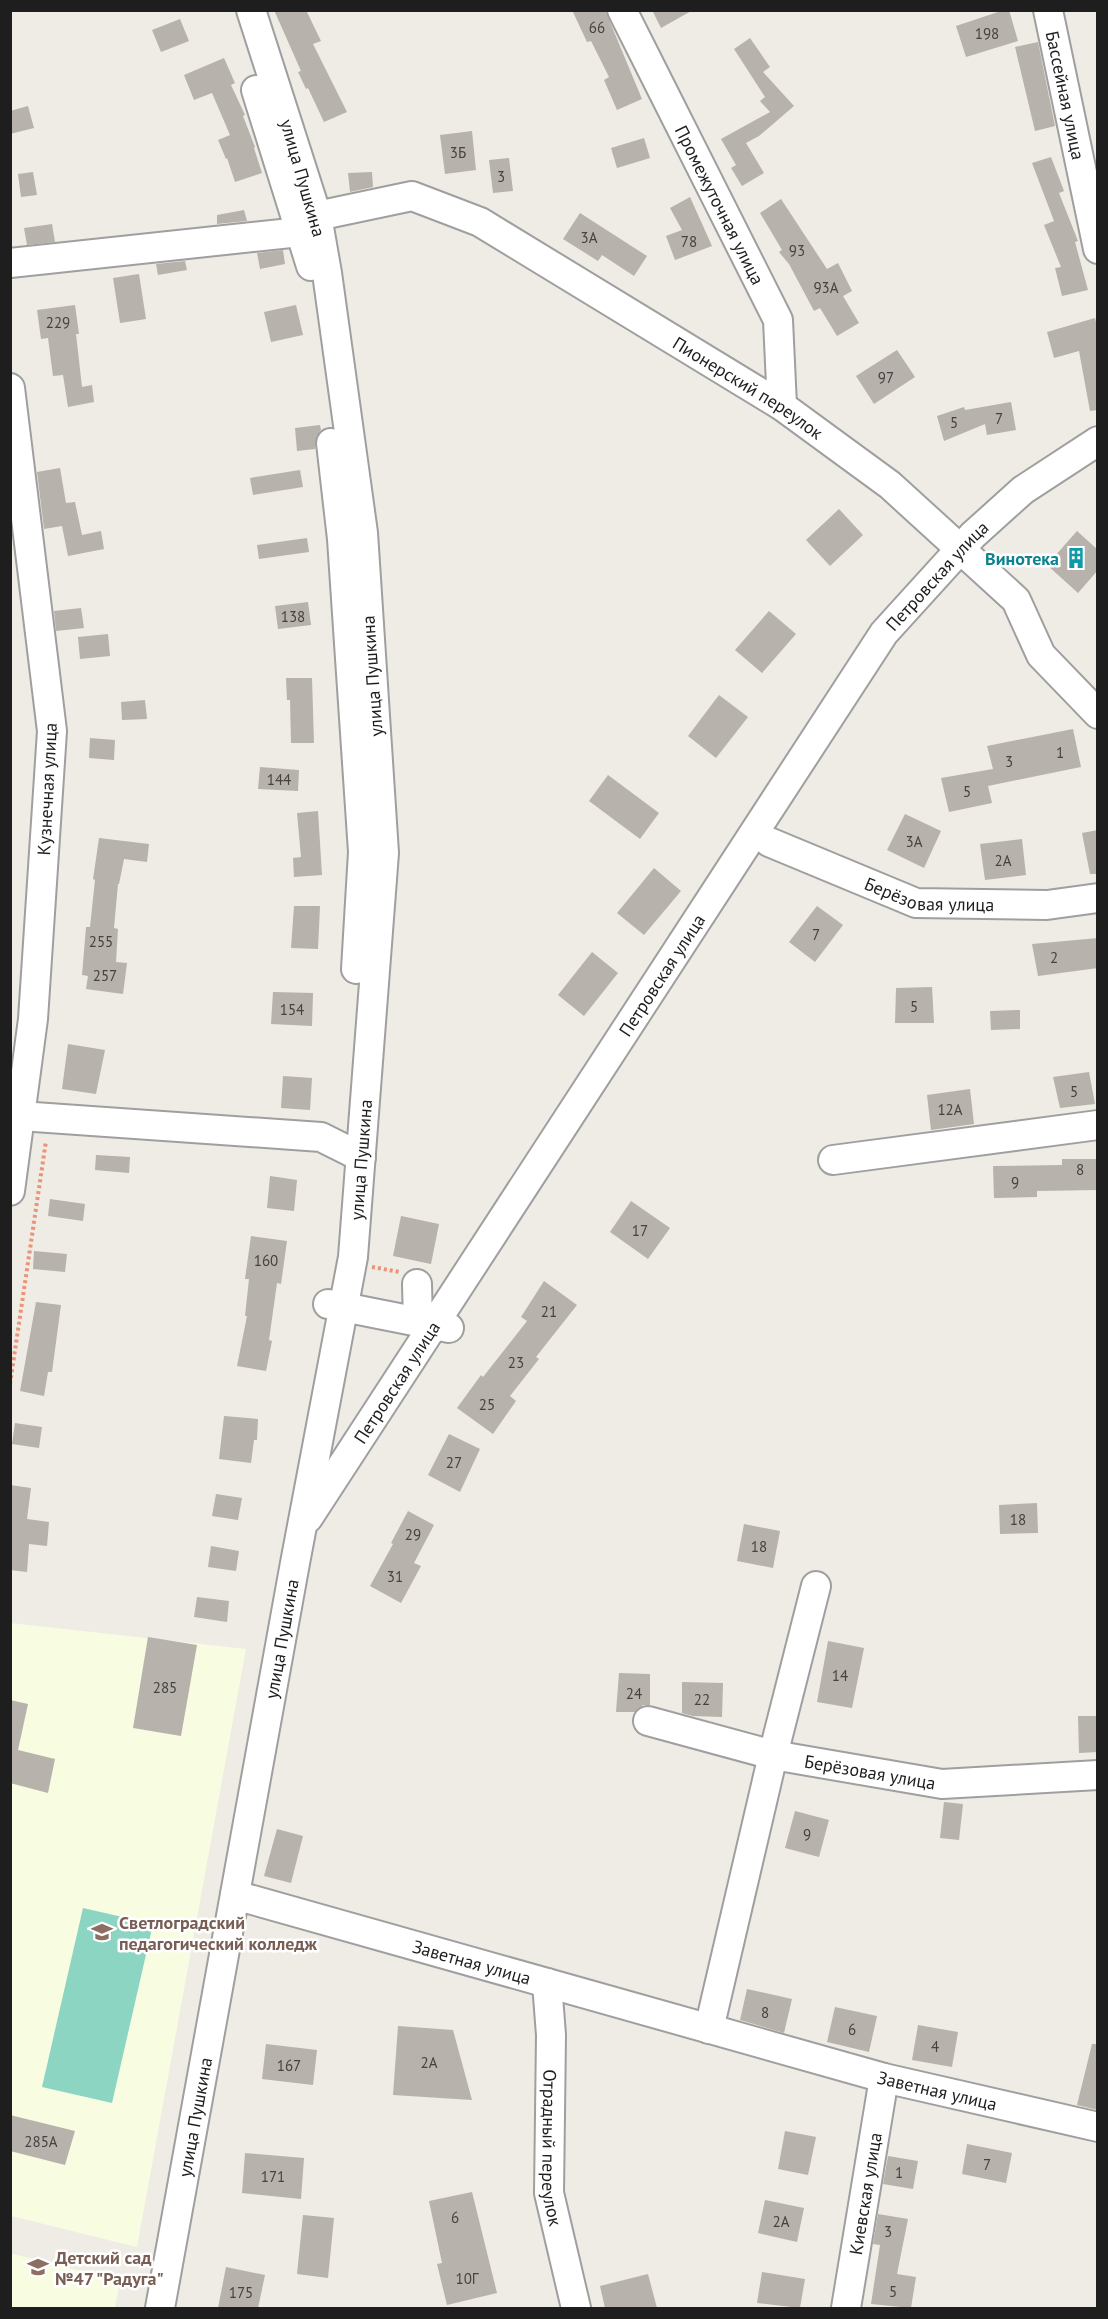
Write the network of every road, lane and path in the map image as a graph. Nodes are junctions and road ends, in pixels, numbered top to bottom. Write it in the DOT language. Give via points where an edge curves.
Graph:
graph roads {
  1 [pos="231,10"];
  2 [pos="251,10"];
  3 [pos="622,10"];
  4 [pos="1048,10"];
  5 [pos="309,224"];
  6 [pos="1098,249"];
  7 [pos="10,263"];
  8 [pos="10,388"];
  9 [pos="782,406"];
  10 [pos="1098,441"];
  11 [pos="1098,463"];
  12 [pos="966,554"];
  13 [pos="1098,714"];
  14 [pos="769,842"];
  15 [pos="1098,898"];
  16 [pos="20,1116"];
  17 [pos="49,1118"];
  18 [pos="1098,1125"];
  19 [pos="353,1153"];
  20 [pos="833,1160"];
  21 [pos="10,1191"];
  22 [pos="417,1284"];
  23 [pos="336,1305"];
  24 [pos="434,1325"];
  25 [pos="10,1384"];
  26 [pos="302,1528"];
  27 [pos="287,1561"];
  28 [pos="816,1587"];
  29 [pos="648,1721"];
  30 [pos="773,1755"];
  31 [pos="1098,1774"];
  32 [pos="235,1896"];
  33 [pos="547,1983"];
  34 [pos="709,2029"];
  35 [pos="884,2078"];
  36 [pos="1098,2127"];
  37 [pos="146,2308"];
  38 [pos="160,2308"];
  39 [pos="576,2308"];
  40 [pos="846,2308"];
  1 -- 5 [label="street, улица Пушкина"];
  2 -- 5 [label="street, улица Пушкина"];
  3 -- 9 [label="street, Промежуточная улица" via="778,320"];
  4 -- 6 [label="street, Бассейная улица"];
  5 -- 7 [label="street, Пионерский переулок"];
  5 -- 9 [label="street, Пионерский переулок" via="412,195 480,222"];
  5 -- 19 [label="street, улица Пушкина" via="363,533 384,853"];
  8 -- 16 [label="street, Кузнечная улица" via="52,731 33,1019"];
  9 -- 12 [label="street, Пионерский переулок" via="890,485"];
  10 -- 12 [label="street, Петровская улица" via="1023,490"];
  11 -- 12 [label="street"];
  12 -- 13 [label="street, Пионерский переулок" via="1016,600 1041,656"];
  12 -- 14 [label="street" via="900,643"];
  12 -- 24 [label="street, Петровская улица" via="884,633"];
  14 -- 15 [label="street, Берёзовая улица" via="916,903 1047,905"];
  14 -- 24 [label="street"];
  16 -- 17 [label="street"];
  16 -- 21 [label="street, Кузнечная улица"];
  17 -- 19 [label="street" via="321,1137"];
  17 -- 25 [label="path"];
  18 -- 20 [label="street"];
  19 -- 23 [label="street, улица Пушкина" via="336,1261"];
  22 -- 24 [label="street"];
  23 -- 24 [label="street"];
  23 -- 26 [label="street, улица Пушкина"];
  23 -- 27 [label="street, улица Пушкина"];
  24 -- 26 [label="street, Петровская улица"];
  24 -- 27 [label="street"];
  26 -- 27 [label="street, улица Пушкина"];
  27 -- 32 [label="street, улица Пушкина"];
  27 -- 37 [label="street"];
  28 -- 30 [label="street"];
  29 -- 30 [label="street, Берёзовая улица"];
  30 -- 31 [label="street, Берёзовая улица" via="942,1785"];
  30 -- 34 [label="street"];
  32 -- 33 [label="street, Заветная улица"];
  32 -- 38 [label="street, улица Пушкина"];
  33 -- 34 [label="street, Заветная улица"];
  33 -- 39 [label="street, Отрадный переулок" via="551,2036 549,2193"];
  34 -- 35 [label="street, Заветная улица"];
  35 -- 36 [label="street, Заветная улица"];
  35 -- 40 [label="street, Киевская улица"];
}
